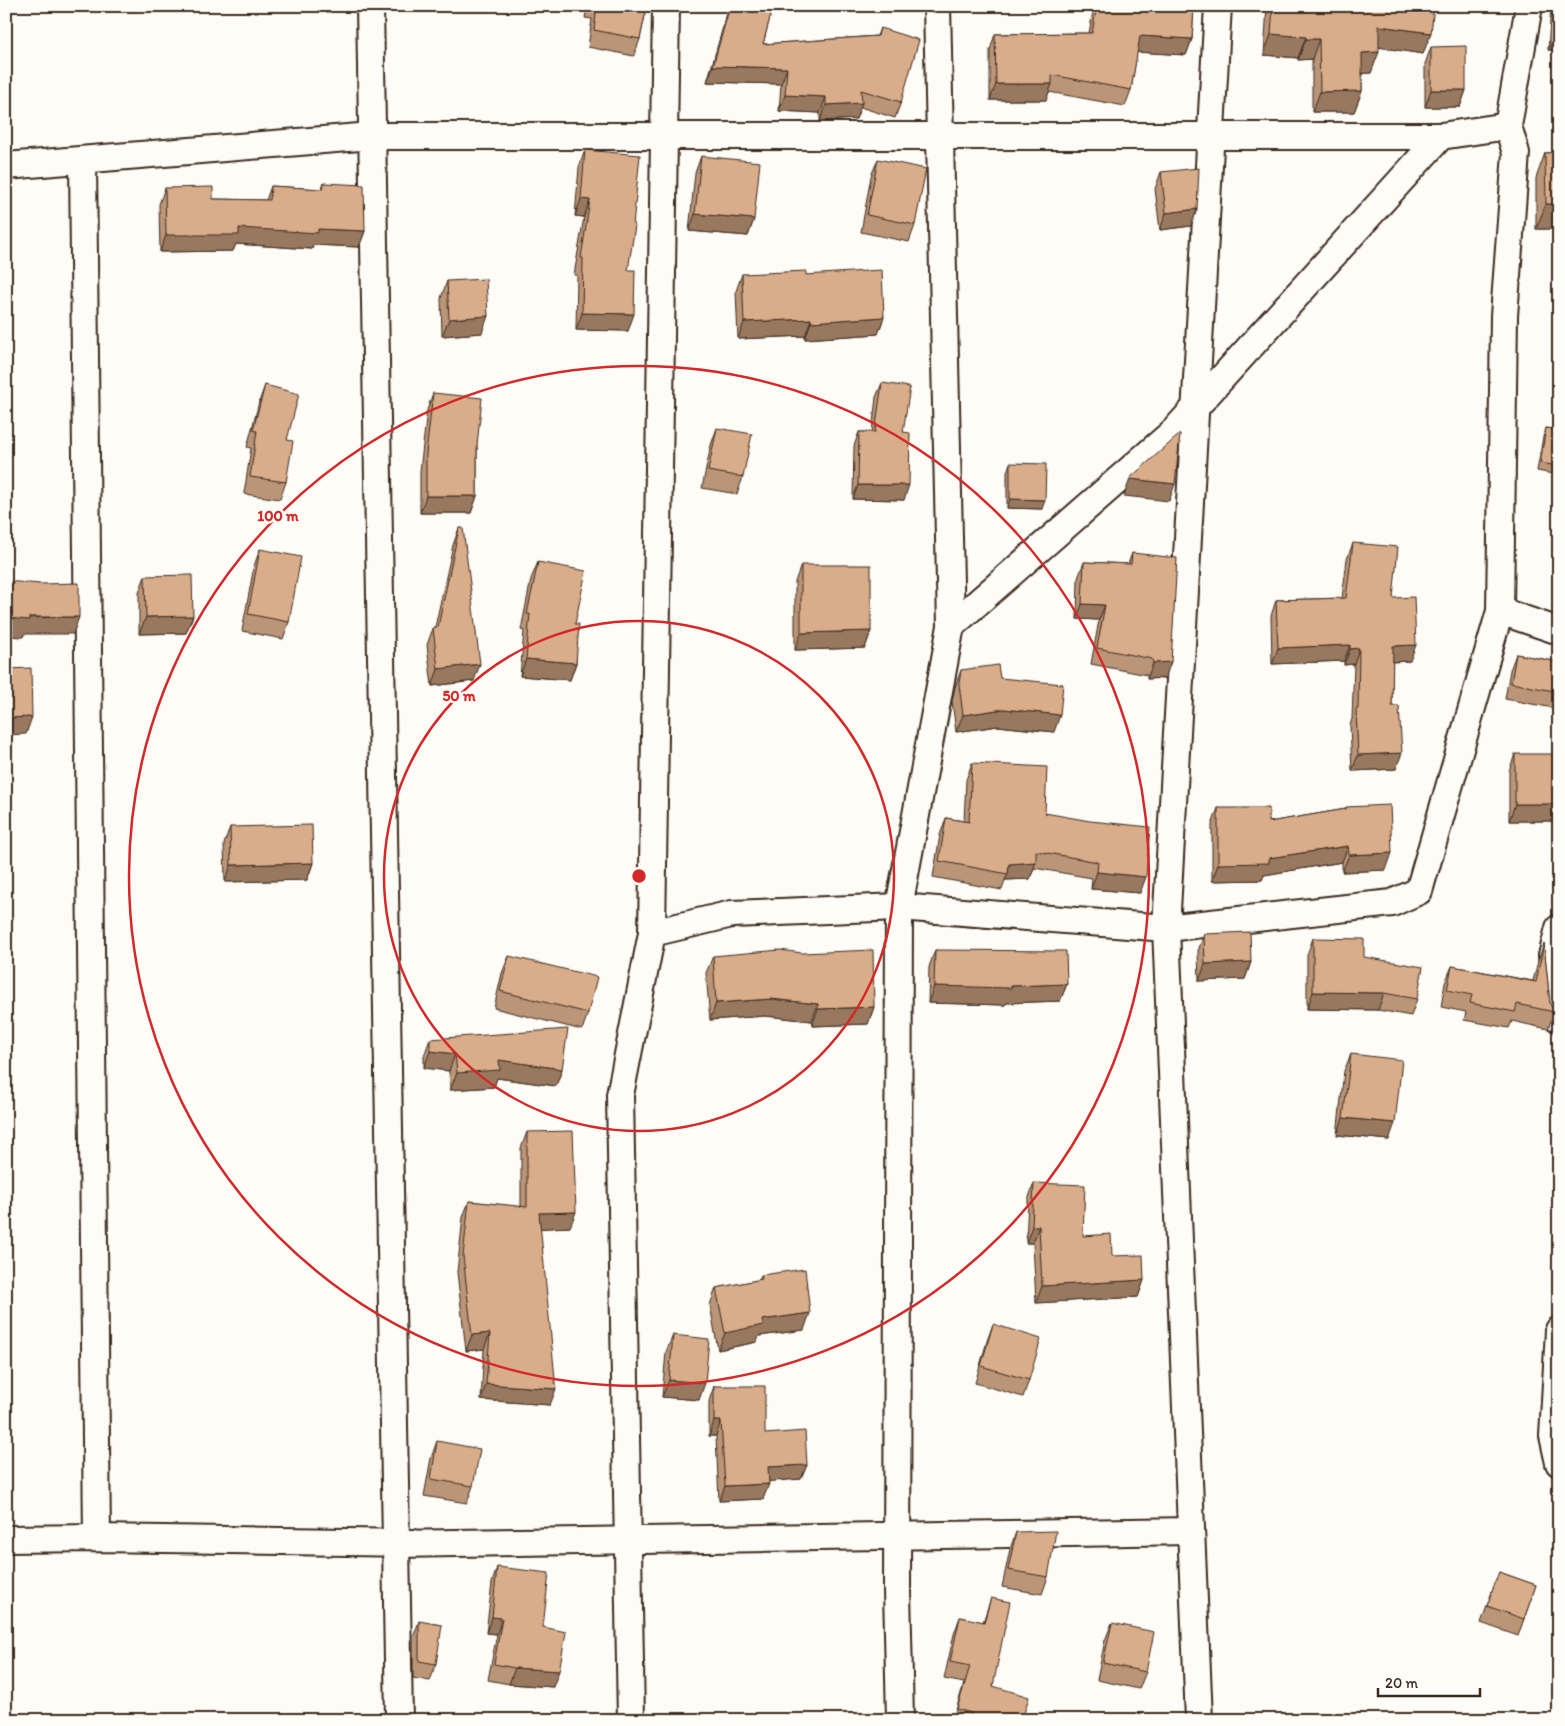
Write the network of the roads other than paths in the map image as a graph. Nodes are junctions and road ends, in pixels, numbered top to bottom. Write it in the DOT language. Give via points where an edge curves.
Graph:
graph roads {
  1 [pos="370,6"];
  2 [pos="666,6"];
  3 [pos="937,6"];
  4 [pos="1218,6"];
  5 [pos="1529,6"];
  6 [pos="1508,126"];
  7 [pos="372,136"];
  8 [pos="664,136"];
  9 [pos="940,136"];
  10 [pos="1210,136"];
  11 [pos="1441,136"];
  12 [pos="83,160"];
  13 [pos="6,166"];
  14 [pos="1195,408"];
  15 [pos="1500,611"];
  16 [pos="952,626"];
  17 [pos="1559,631"];
  18 [pos="899,907"];
  19 [pos="1166,928"];
  20 [pos="1559,928"];
  21 [pos="652,933"];
  22 [pos="1559,1018"];
  23 [pos="1559,1330"];
  24 [pos="1559,1463"];
  25 [pos="1191,1532"];
  26 [pos="897,1536"];
  27 [pos="97,1538"];
  28 [pos="6,1539"];
  29 [pos="628,1540"];
  30 [pos="396,1544"];
  31 [pos="430,1544"];
  32 [pos="399,1720"];
  33 [pos="631,1720"];
  34 [pos="900,1720"];
  35 [pos="1199,1720"];
  1 -- 7 [label="street"];
  2 -- 8 [label="street"];
  3 -- 9 [label="street"];
  4 -- 10 [label="street"];
  5 -- 6 [label="street"];
  6 -- 11 [label="street"];
  6 -- 15 [label="street" via="1516,153 1504,316"];
  7 -- 8 [label="street"];
  7 -- 12 [label="street"];
  7 -- 30 [label="street"];
  8 -- 9 [label="street"];
  8 -- 21 [label="street"];
  9 -- 10 [label="street"];
  9 -- 16 [label="street"];
  10 -- 11 [label="street"];
  10 -- 14 [label="street"];
  11 -- 14 [label="street"];
  12 -- 13 [label="street"];
  12 -- 27 [label="street"];
  14 -- 16 [label="street" via="1174,431"];
  14 -- 19 [label="street"];
  15 -- 17 [label="street"];
  15 -- 19 [label="street" via="1420,891 1392,903"];
  16 -- 18 [label="street"];
  18 -- 19 [label="street"];
  18 -- 21 [label="street" via="732,914"];
  18 -- 26 [label="street"];
  19 -- 25 [label="street"];
  20 -- 22 [label="street" via="1552,956"];
  21 -- 29 [label="street" via="620,1095"];
  23 -- 24 [label="street" via="1553,1436"];
  25 -- 26 [label="street"];
  25 -- 35 [label="street"];
  26 -- 29 [label="street"];
  26 -- 34 [label="street"];
  27 -- 28 [label="street"];
  27 -- 31 [label="street"];
  29 -- 31 [label="street"];
  29 -- 33 [label="street"];
  30 -- 31 [label="street"];
  30 -- 32 [label="street"];
}
